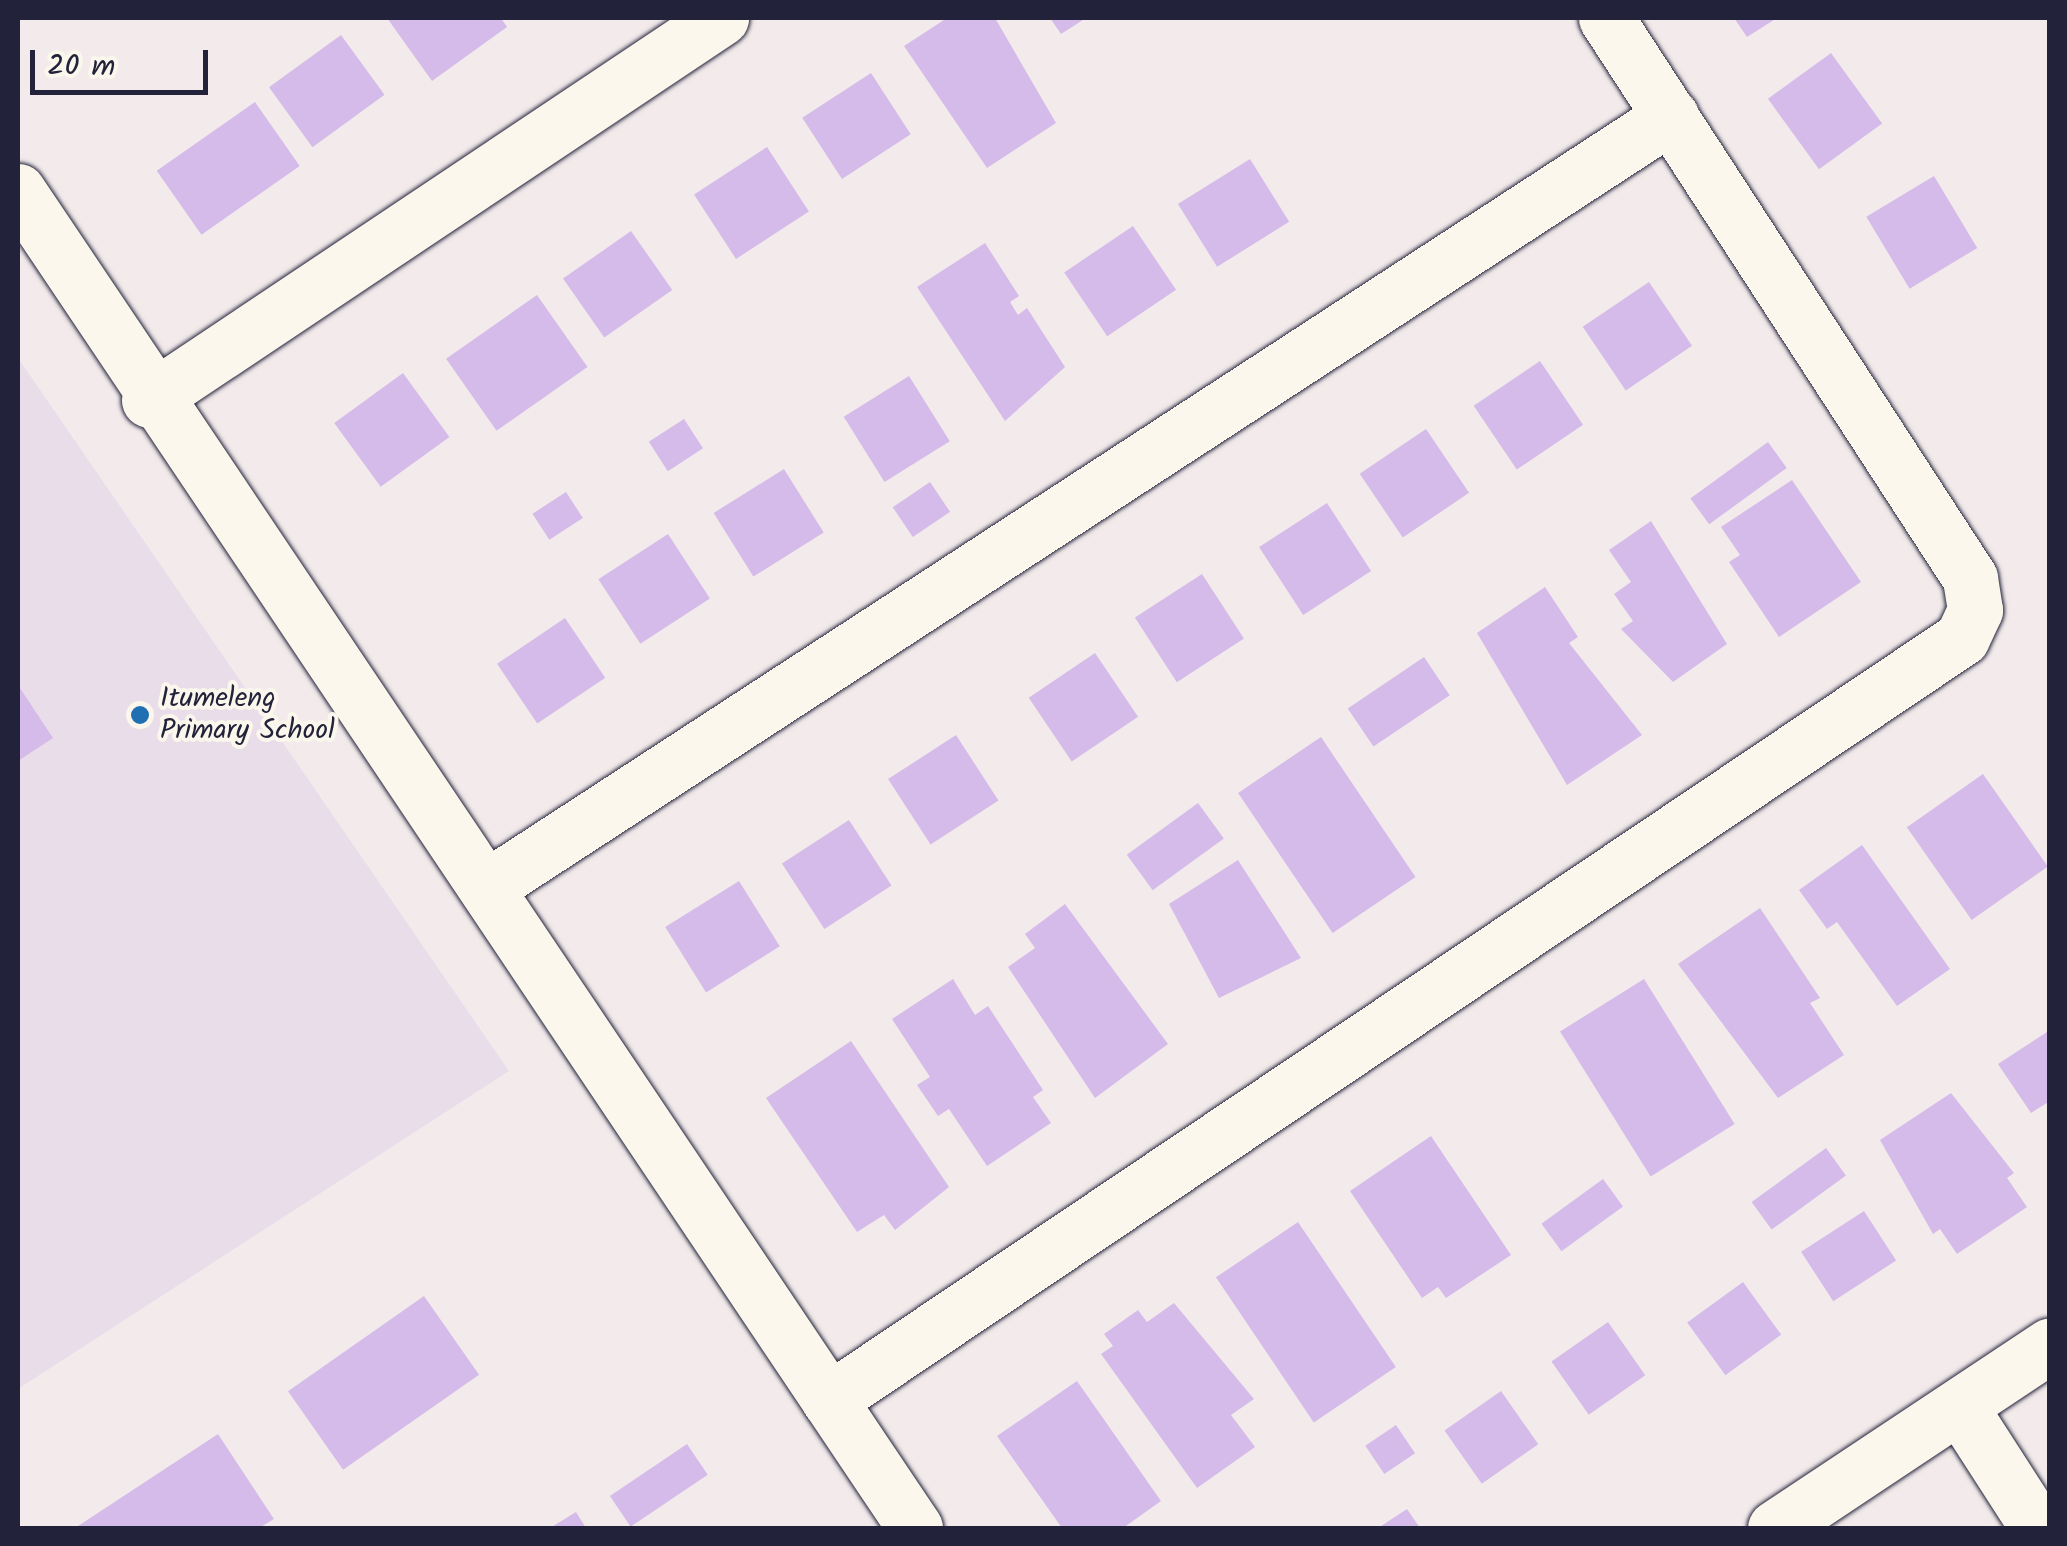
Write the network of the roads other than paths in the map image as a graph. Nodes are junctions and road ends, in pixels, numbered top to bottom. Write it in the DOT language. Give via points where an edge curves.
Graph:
graph roads {
  1 [pos="721,18"];
  2 [pos="1606,18"];
  3 [pos="1672,116"];
  4 [pos="18,191"];
  5 [pos="150,400"];
  6 [pos="487,886"];
  7 [pos="2050,1345"];
  8 [pos="829,1400"];
  9 [pos="1960,1407"];
  10 [pos="916,1528"];
  11 [pos="1775,1528"];
  12 [pos="2038,1528"];
  1 -- 5 [label="street"];
  2 -- 3 [label="street"];
  3 -- 6 [label="street"];
  3 -- 8 [label="street" via="1970,578 1975,610 1962,638"];
  4 -- 5 [label="street"];
  5 -- 6 [label="street"];
  6 -- 8 [label="street"];
  7 -- 9 [label="street"];
  8 -- 10 [label="street"];
  9 -- 11 [label="street"];
  9 -- 12 [label="street"];
}
